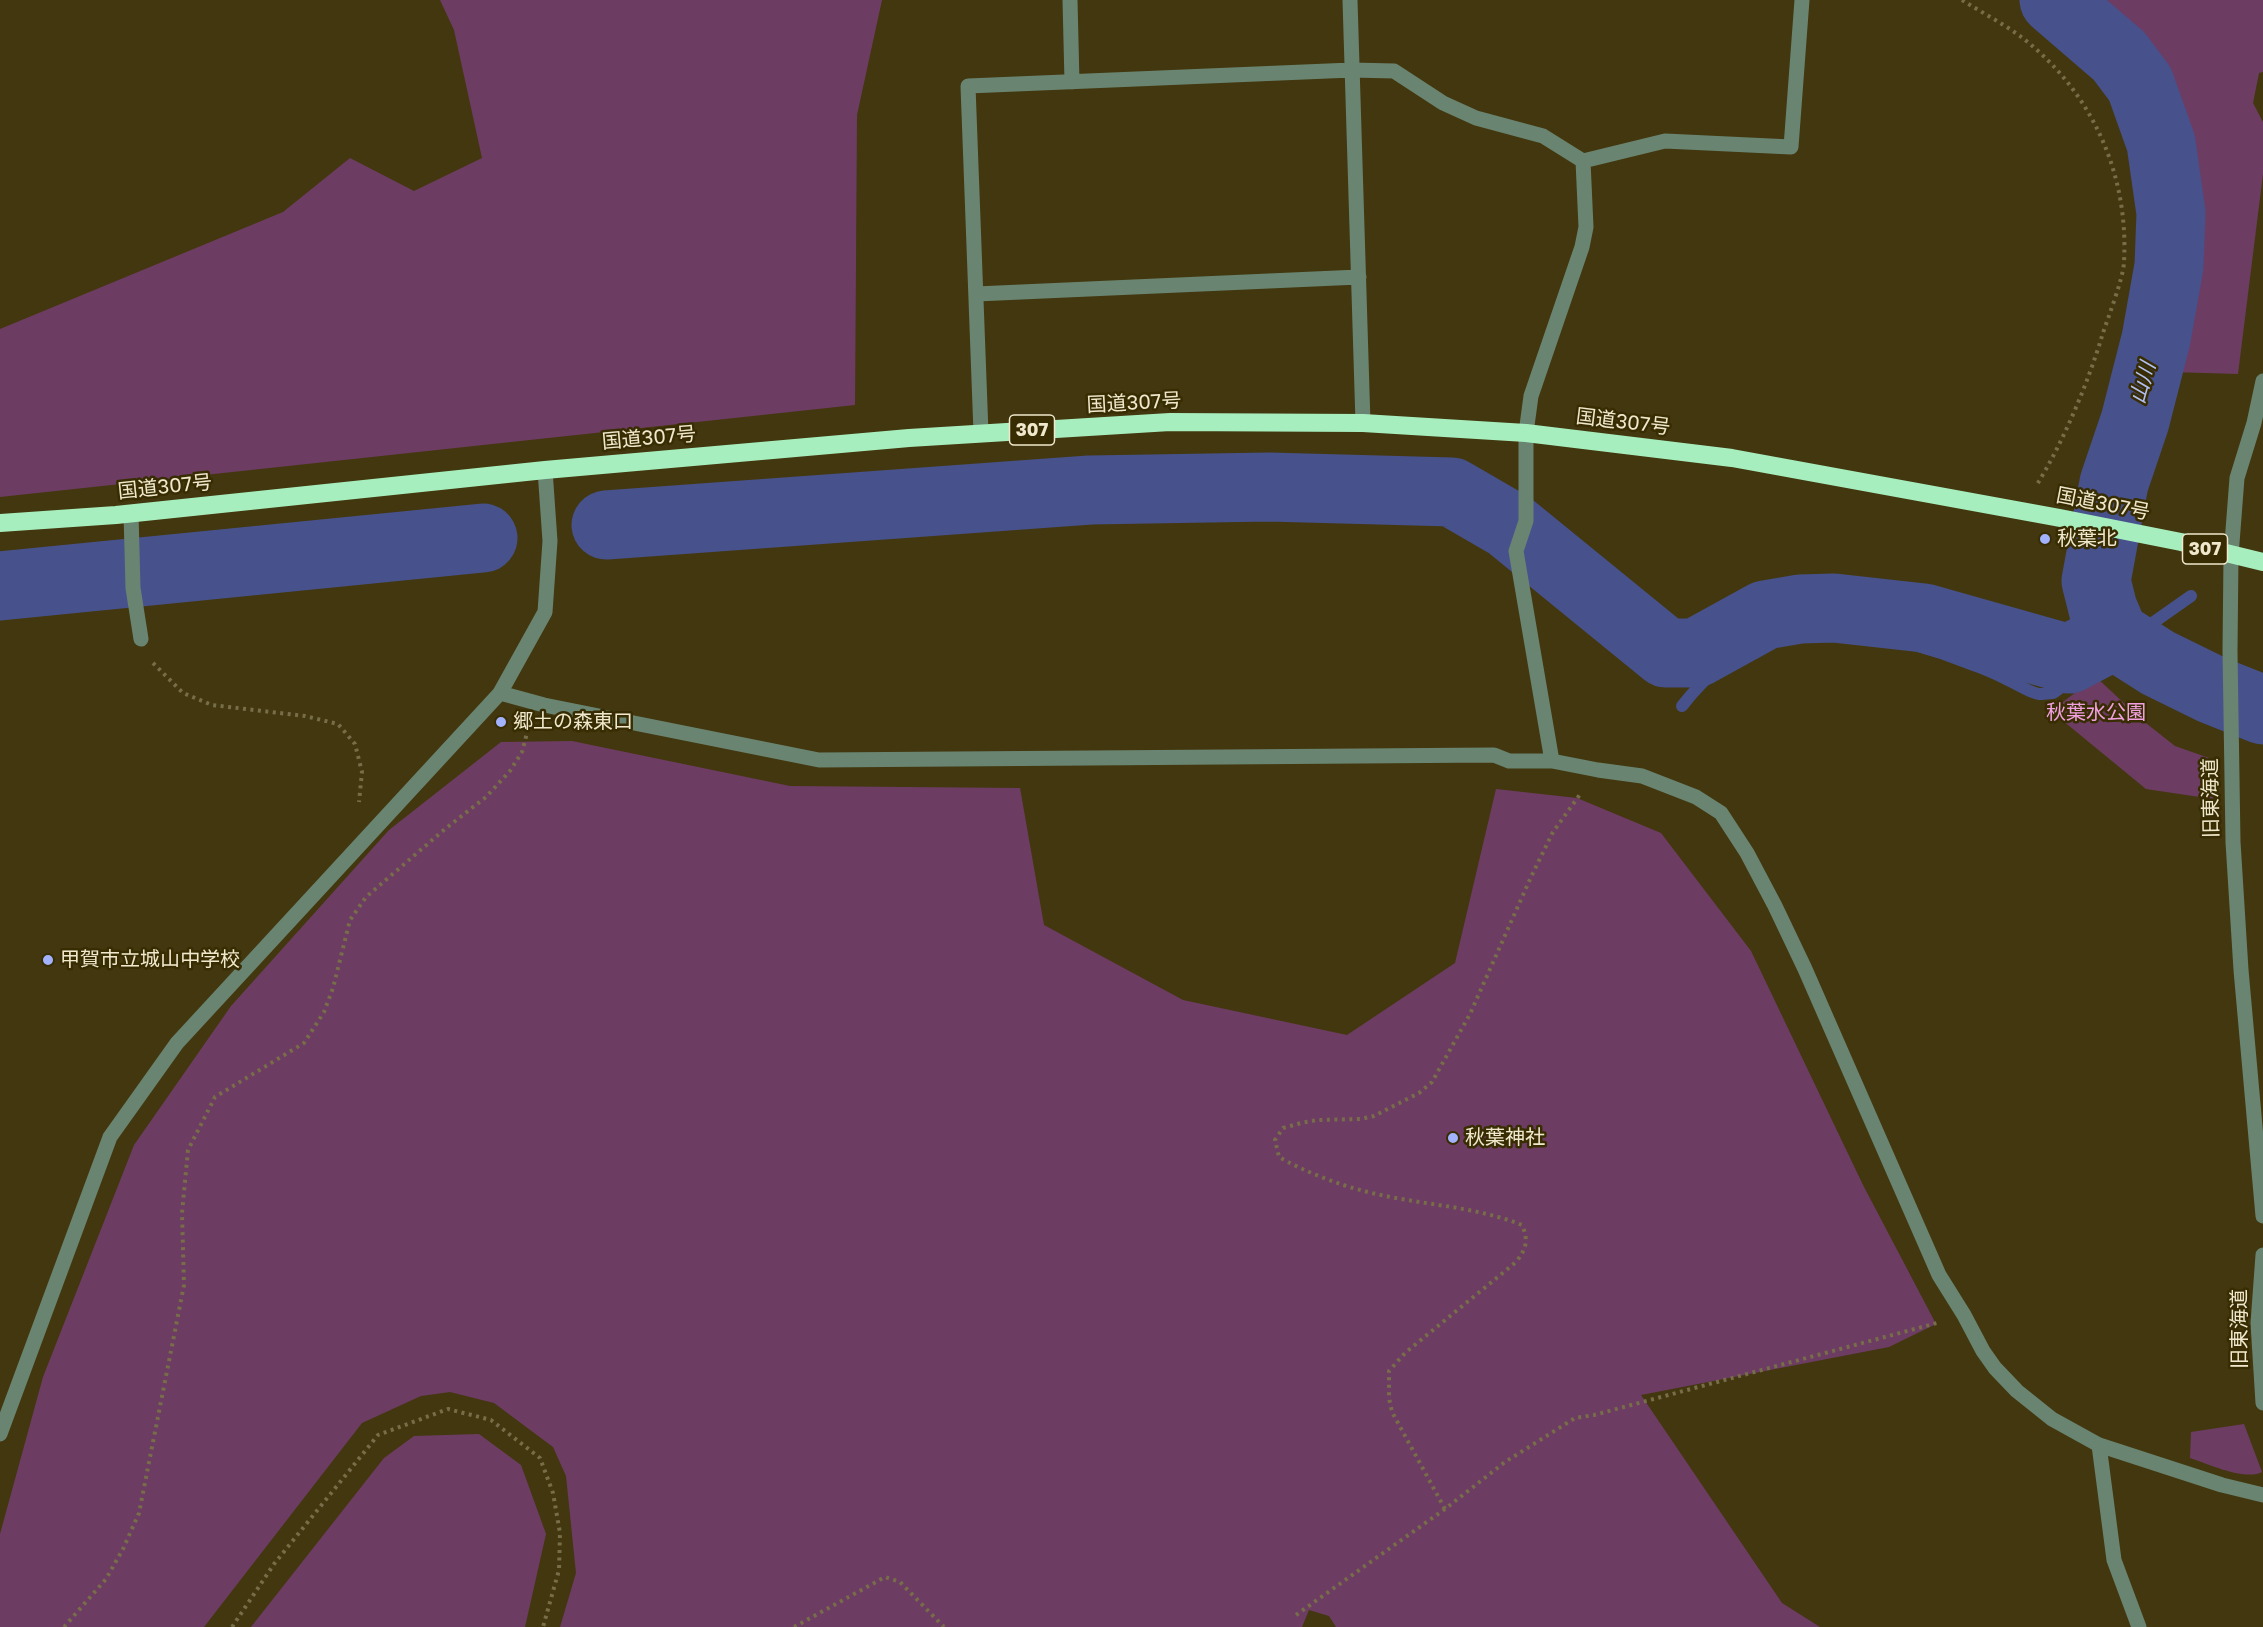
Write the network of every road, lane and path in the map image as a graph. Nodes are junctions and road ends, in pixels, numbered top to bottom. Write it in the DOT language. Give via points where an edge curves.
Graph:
graph roads {
  1 [pos="1070,0"];
  2 [pos="1350,0"];
  3 [pos="1802,0"];
  4 [pos="1962,0"];
  5 [pos="1352,70"];
  6 [pos="1072,82"];
  7 [pos="1583,161"];
  8 [pos="1359,277"];
  9 [pos="976,294"];
  10 [pos="2263,381"];
  11 [pos="1363,423"];
  12 [pos="981,433"];
  13 [pos="1526,433"];
  14 [pos="545,470"];
  15 [pos="2019,511"];
  16 [pos="131,513"];
  17 [pos="0,523"];
  18 [pos="2231,556"];
  19 [pos="2263,562"];
  20 [pos="141,639"];
  21 [pos="500,693"];
  22 [pos="529,728"];
  23 [pos="1552,761"];
  24 [pos="1598,770"];
  25 [pos="359,802"];
  26 [pos="2263,1216"];
  27 [pos="2263,1255"];
  28 [pos="1964,1316"];
  29 [pos="2263,1403"];
  30 [pos="0,1434"];
  31 [pos="2099,1445"];
  32 [pos="2263,1495"];
  33 [pos="1445,1509"];
  34 [pos="1296,1615"];
  35 [pos="64,1627"];
  36 [pos="232,1627"];
  37 [pos="543,1627"];
  38 [pos="794,1627"];
  39 [pos="944,1627"];
  40 [pos="2139,1627"];
  1 -- 6 [label="street"];
  2 -- 5 [label="street"];
  3 -- 7 [label="street" via="1791,147 1665,141"];
  4 -- 15 [label="path" via="2020,37 2053,66 2085,106 2108,148 2122,203 2124,264 2096,356 2042,477"];
  5 -- 6 [label="street"];
  5 -- 7 [label="street" via="1394,71 1443,103 1476,118 1543,136"];
  5 -- 8 [label="street"];
  6 -- 9 [label="street" via="968,86"];
  7 -- 13 [label="street" via="1586,227 1582,247 1531,396"];
  8 -- 9 [label="street"];
  8 -- 11 [label="street"];
  9 -- 12 [label="street"];
  10 -- 18 [label="street, 旧東海道" via="2237,478"];
  11 -- 12 [label="highway, 国道307号 / 307" via="1170,422"];
  11 -- 13 [label="highway, 国道307号 / 307"];
  12 -- 14 [label="highway, 国道307号 / 307"];
  13 -- 15 [label="highway, 国道307号 / 307" via="1732,458"];
  13 -- 23 [label="street" via="1526,521 1516,551"];
  14 -- 16 [label="highway, 国道307号 / 307"];
  14 -- 21 [label="street" via="550,541 545,612"];
  15 -- 18 [label="highway, 国道307号 / 307"];
  16 -- 17 [label="highway, 国道307号 / 307"];
  16 -- 20 [label="street"];
  18 -- 19 [label="highway, 国道307号 / 307"];
  18 -- 26 [label="street, 旧東海道" via="2233,842"];
  20 -- 25 [label="path" via="148,659 183,693 212,705 338,724 355,744 362,772"];
  21 -- 23 [label="street" via="819,760 1494,755 1509,761"];
  21 -- 30 [label="street" via="177,1043 110,1137"];
  22 -- 35 [label="path" via="522,752 486,797 366,897 350,920 324,1012 304,1043 215,1097 188,1149 182,1213 184,1286 139,1513 106,1579"];
  23 -- 24 [label="street"];
  24 -- 28 [label="street" via="1642,776 1696,797 1720,813 1775,906 1939,1275"];
  24 -- 33 [label="path" via="1553,832 1470,1014 1432,1082 1374,1116 1301,1123 1283,1128 1275,1140 1279,1157 1290,1164 1364,1191 1490,1215 1522,1225 1527,1238 1524,1252 1516,1262 1405,1353 1389,1371 1392,1412"];
  27 -- 29 [label="street, 旧東海道" via="2258,1323"];
  28 -- 31 [label="street" via="1983,1351 2017,1391 2052,1419"];
  28 -- 33 [label="path" via="1575,1418 1505,1462"];
  31 -- 32 [label="street"];
  31 -- 40 [label="street" via="2114,1560"];
  33 -- 34 [label="path"];
  36 -- 37 [label="path" via="274,1564 378,1435 448,1410 491,1420 540,1458 553,1493 560,1533 559,1570"];
  38 -- 39 [label="path" via="885,1578 900,1582"];
}
